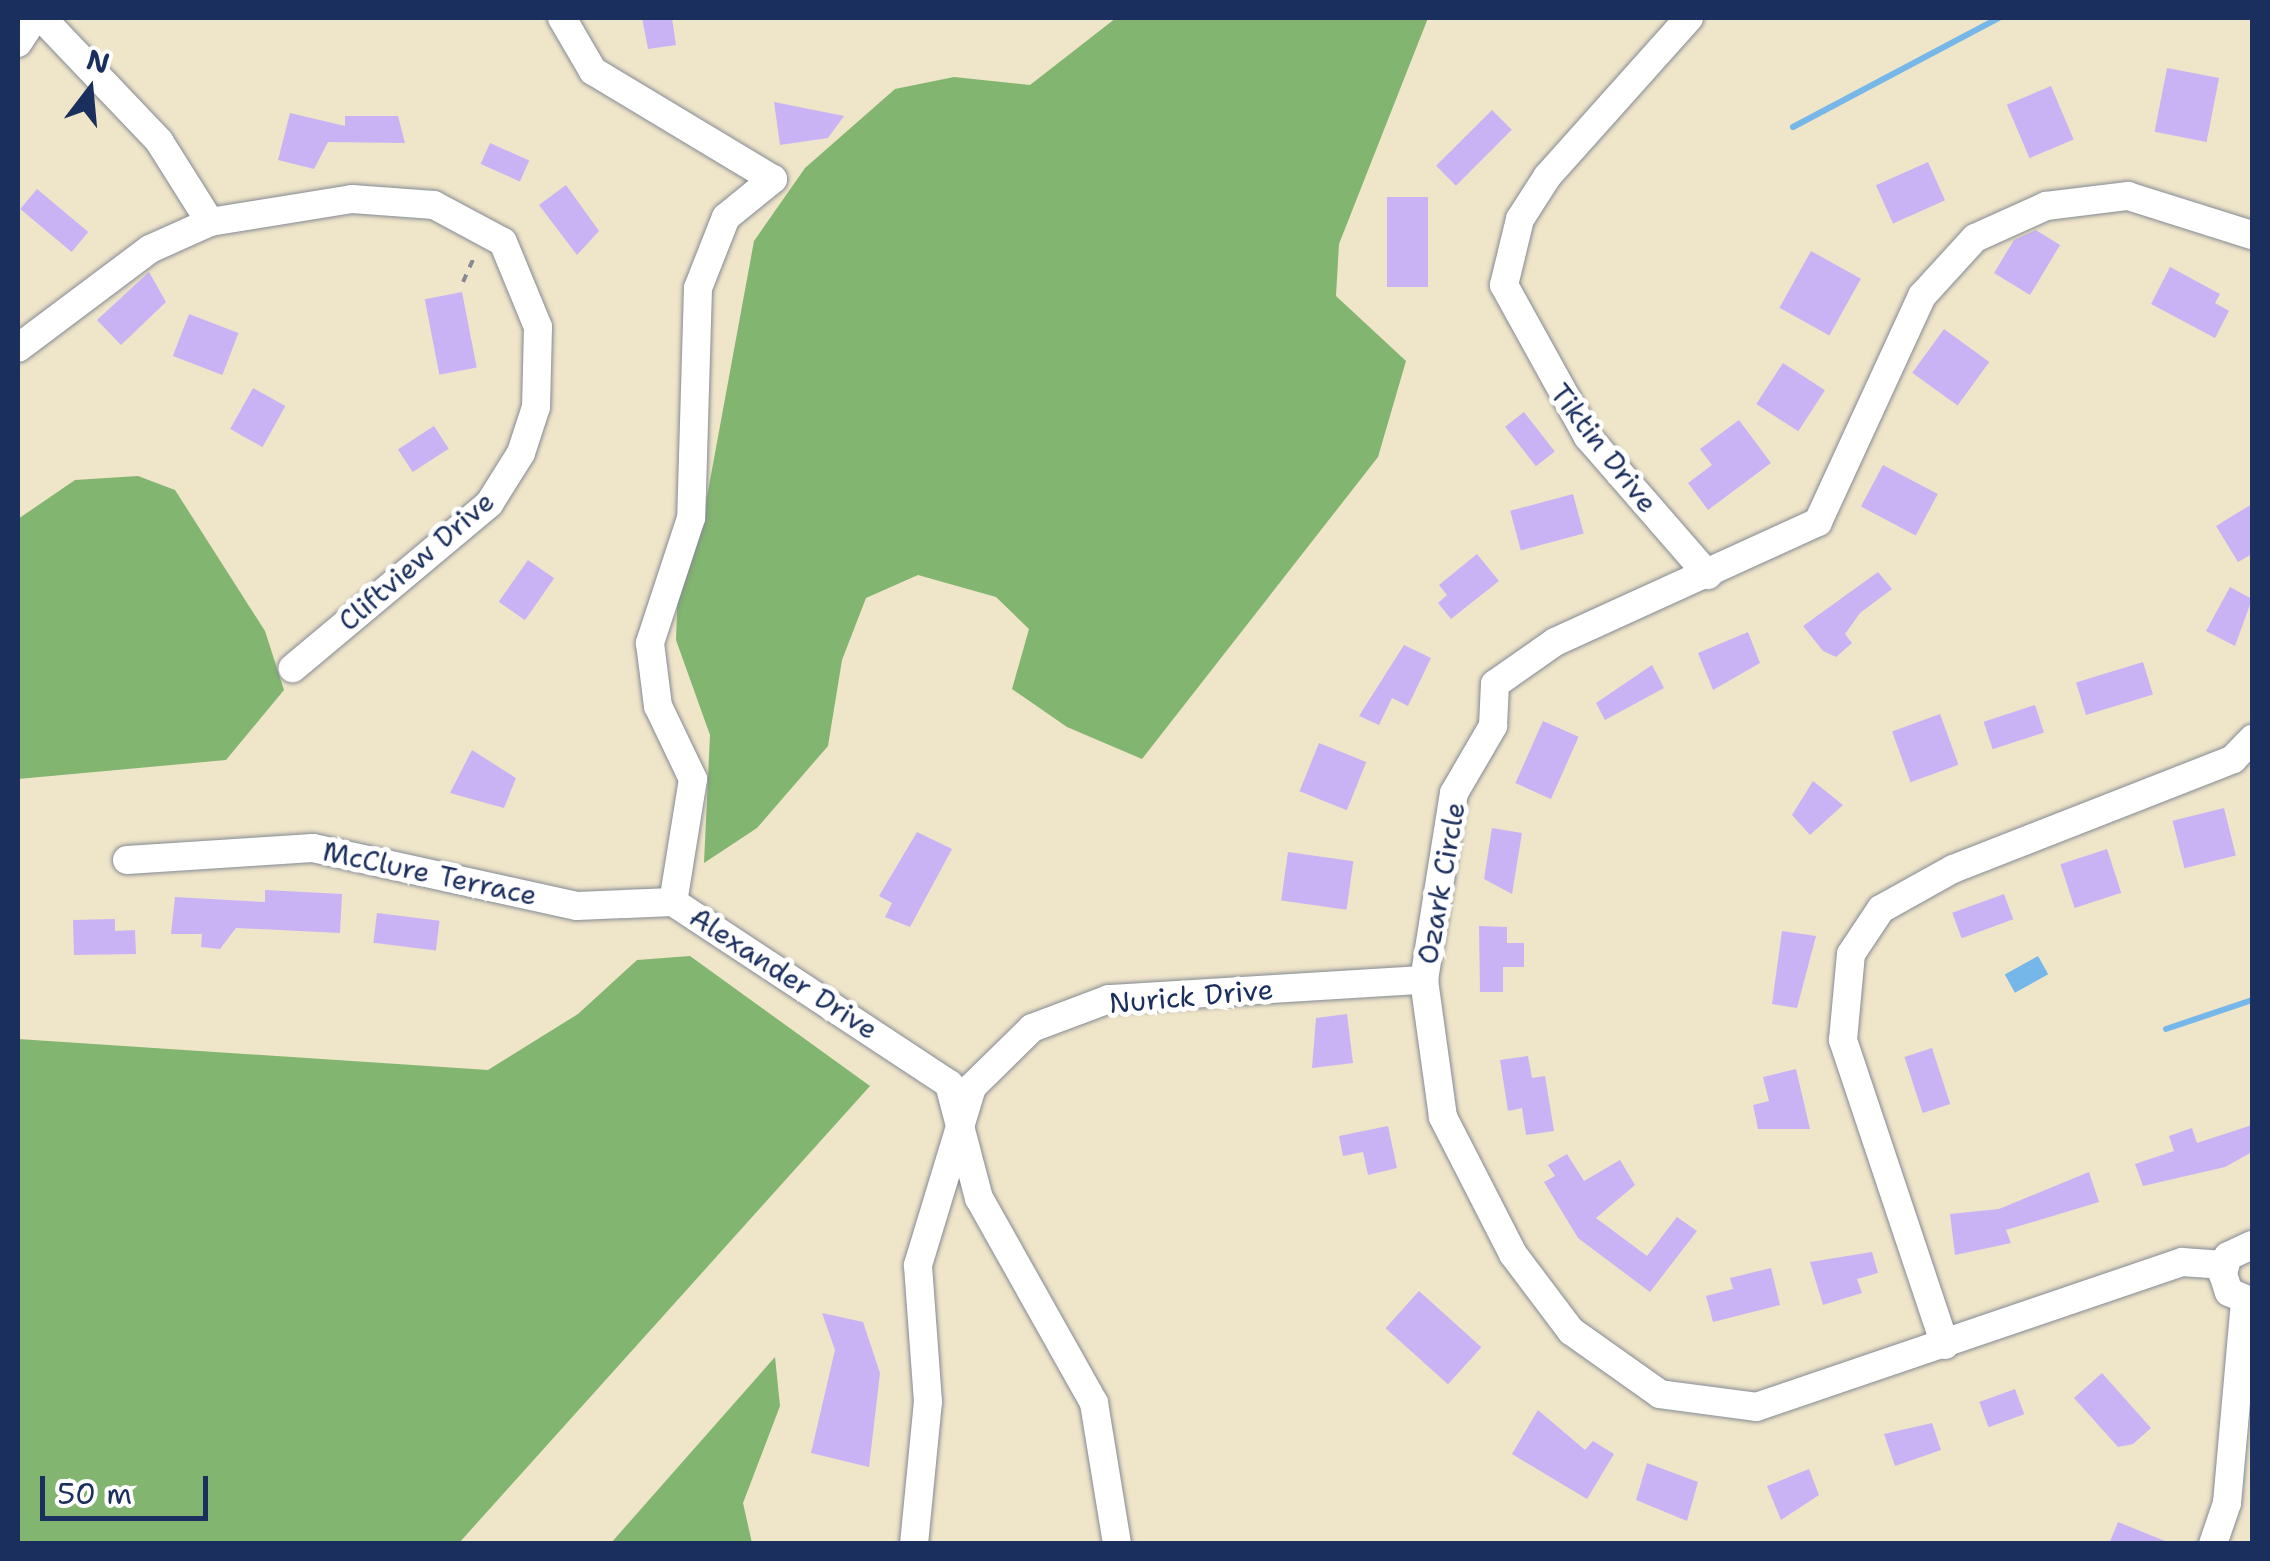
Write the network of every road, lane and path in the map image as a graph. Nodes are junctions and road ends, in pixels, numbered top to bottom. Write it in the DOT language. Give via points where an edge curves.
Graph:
graph roads {
  1 [pos="34,18"];
  2 [pos="42,18"];
  3 [pos="562,18"];
  4 [pos="1689,18"];
  5 [pos="18,43"];
  6 [pos="210,222"];
  7 [pos="2252,235"];
  8 [pos="18,348"];
  9 [pos="1708,575"];
  10 [pos="293,668"];
  11 [pos="2252,740"];
  12 [pos="127,860"];
  13 [pos="673,902"];
  14 [pos="1424,980"];
  15 [pos="958,1116"];
  16 [pos="2252,1245"];
  17 [pos="2224,1264"];
  18 [pos="2249,1302"];
  19 [pos="1945,1344"];
  20 [pos="914,1544"];
  21 [pos="1117,1544"];
  22 [pos="2214,1544"];
  1 -- 5 [label="street"];
  2 -- 6 [label="street" via="159,141"];
  3 -- 13 [label="street, Alexander Drive" via="593,71 774,179 726,218 698,288 691,518 650,643 658,706 693,779"];
  4 -- 9 [label="street, Tiktin Drive" via="1547,176 1520,219 1504,286 1588,437"];
  6 -- 8 [label="street, Cliftview Drive" via="136,259"];
  6 -- 10 [label="street, Cliftview Drive" via="352,198 434,205 503,242 538,327 536,407 521,454 489,504"];
  7 -- 9 [label="street, Ozark Circle" via="2128,196 2046,206 1974,238 1922,296 1818,522"];
  9 -- 14 [label="street, Ozark Circle" via="1555,642 1495,684 1494,726 1454,793"];
  11 -- 19 [label="street" via="2233,759 1954,869 1881,909 1851,954 1843,1040"];
  12 -- 13 [label="street, McClure Terrace" via="313,848 577,906"];
  13 -- 15 [label="street, Alexander Drive" via="938,1070"];
  14 -- 15 [label="street, Nurick Drive" via="1109,999 1032,1028 972,1087"];
  14 -- 19 [label="street, Ozark Circle" via="1443,1118 1513,1254 1571,1331 1645,1383 1713,1407 1757,1407"];
  15 -- 20 [label="street, Nurick Drive" via="918,1265 928,1402"];
  15 -- 21 [label="street, Alexander Drive" via="979,1198 1094,1403"];
  16 -- 17 [label="street"];
  17 -- 18 [label="street" via="2229,1292"];
  17 -- 19 [label="street, Ozark Circle" via="2182,1262"];
  18 -- 22 [label="street" via="2227,1503"];
}
